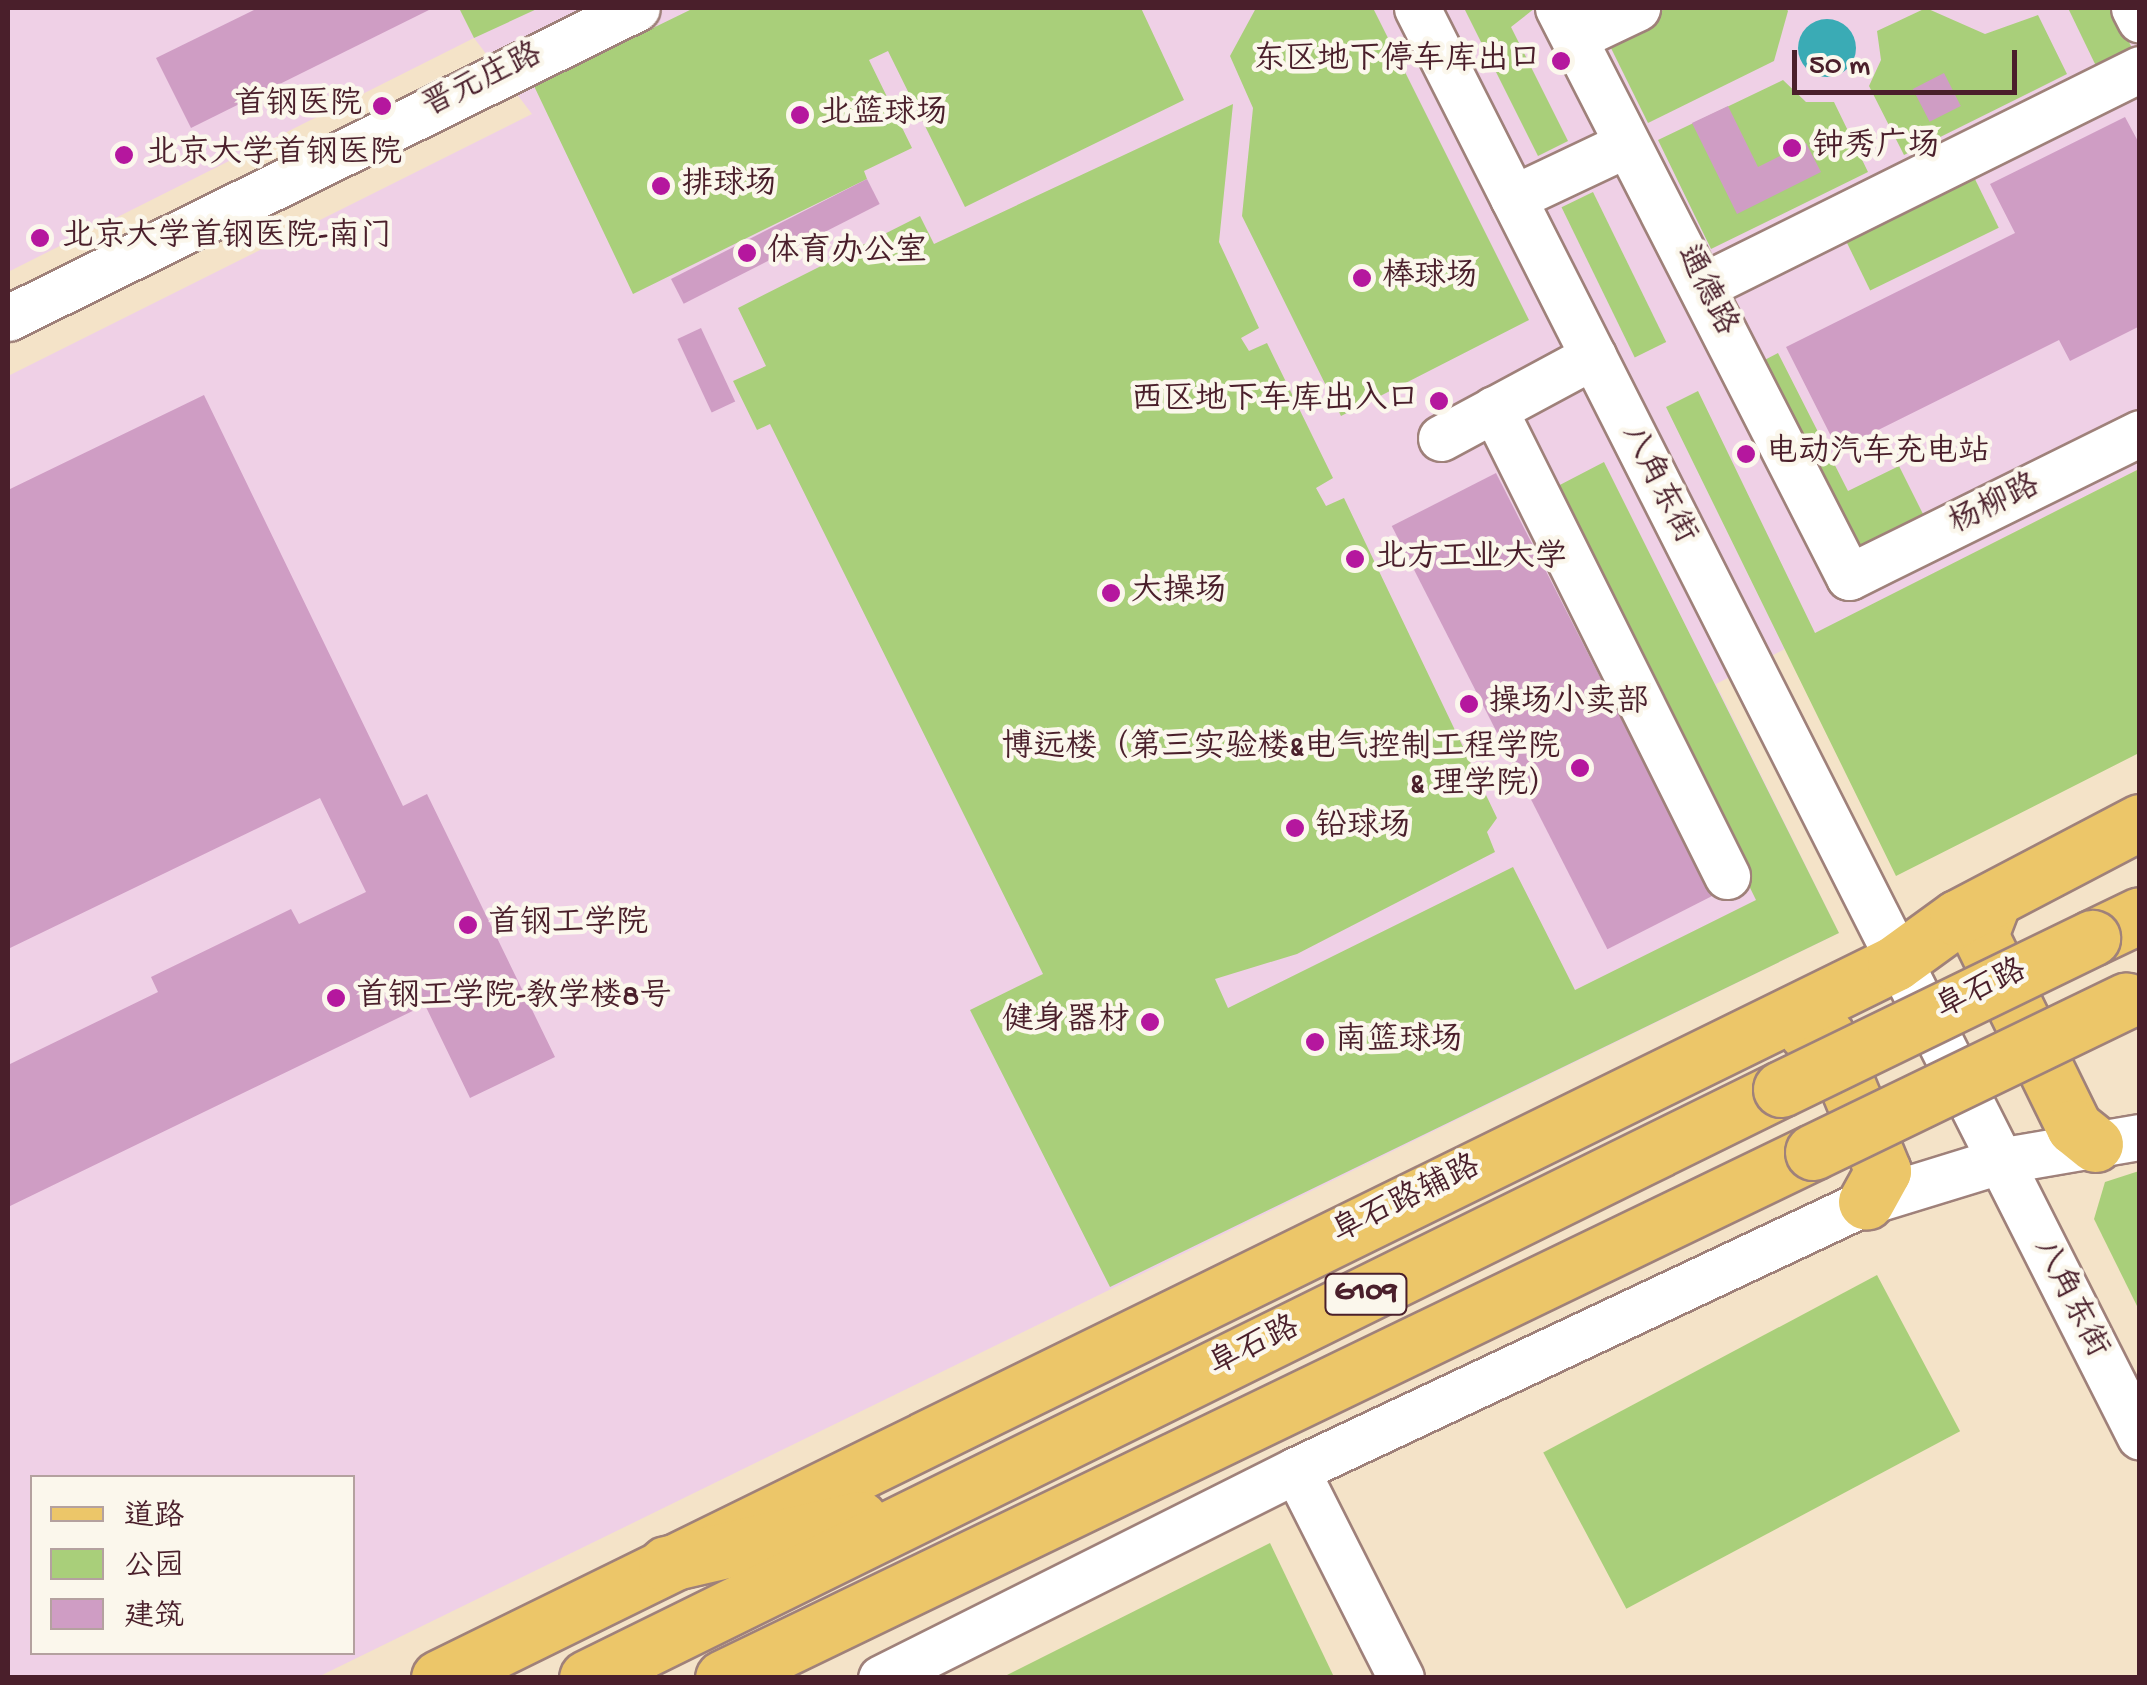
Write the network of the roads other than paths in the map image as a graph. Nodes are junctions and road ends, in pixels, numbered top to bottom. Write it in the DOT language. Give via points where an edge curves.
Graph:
graph roads {
  1 [pos="637,8"];
  2 [pos="1417,8"];
  3 [pos="1637,8"];
  4 [pos="2134,8"];
  5 [pos="2140,20"];
  6 [pos="1566,23"];
  7 [pos="2140,68"];
  8 [pos="1627,144"];
  9 [pos="1512,198"];
  10 [pos="1703,286"];
  11 [pos="8,318"];
  12 [pos="1593,356"];
  13 [pos="1494,409"];
  14 [pos="2140,433"];
  15 [pos="1441,438"];
  16 [pos="1849,577"];
  17 [pos="2140,822"];
  18 [pos="1727,876"];
  19 [pos="1993,901"];
  20 [pos="2116,926"];
  21 [pos="1895,963"];
  22 [pos="2135,998"];
  23 [pos="1764,1026"];
  24 [pos="2118,1140"];
  25 [pos="2000,1162"];
  26 [pos="1866,1202"];
  27 [pos="2140,1437"];
  28 [pos="1296,1470"];
  29 [pos="951,1498"];
  30 [pos="1049,1522"];
  31 [pos="666,1564"];
  32 [pos="439,1678"];
  33 [pos="587,1678"];
  34 [pos="723,1678"];
  35 [pos="810,1678"];
  36 [pos="881,1678"];
  37 [pos="1401,1678"];
  1 -- 11 [label="street, 晋元庄路"];
  2 -- 9 [label="street, 八角东街"];
  3 -- 6 [label="street"];
  4 -- 5 [label="street"];
  6 -- 8 [label="street, 通德路"];
  7 -- 10 [label="street"];
  8 -- 9 [label="street"];
  8 -- 10 [label="street, 通德路"];
  9 -- 12 [label="street, 八角东街"];
  10 -- 16 [label="street, 通德路"];
  12 -- 13 [label="street"];
  12 -- 21 [label="street, 八角东街"];
  13 -- 15 [label="street"];
  13 -- 18 [label="street"];
  14 -- 16 [label="street, 杨柳路"];
  17 -- 19 [label="main road, 阜石路辅路"];
  19 -- 21 [label="main road, 阜石路辅路"];
  19 -- 24 [label="main road" via="1980,935 2074,1128"];
  20 -- 29 [label="main road, 阜石路 / G109, bridge"];
  21 -- 23 [label="main road, 阜石路辅路"];
  21 -- 25 [label="street, 八角东街"];
  22 -- 30 [label="main road, 阜石路 / G109, bridge"];
  23 -- 26 [label="main road" via="1827,1036 1883,1171"];
  23 -- 31 [label="main road, 阜石路辅路"];
  24 -- 25 [label="street"];
  25 -- 26 [label="street"];
  25 -- 27 [label="street, 八角东街"];
  26 -- 28 [label="street"];
  28 -- 36 [label="street"];
  28 -- 37 [label="street"];
  29 -- 31 [label="main road"];
  29 -- 33 [label="main road, 阜石路 / G109"];
  30 -- 34 [label="main road, 阜石路 / G109"];
  30 -- 35 [label="main road"];
  31 -- 32 [label="main road"];
}
